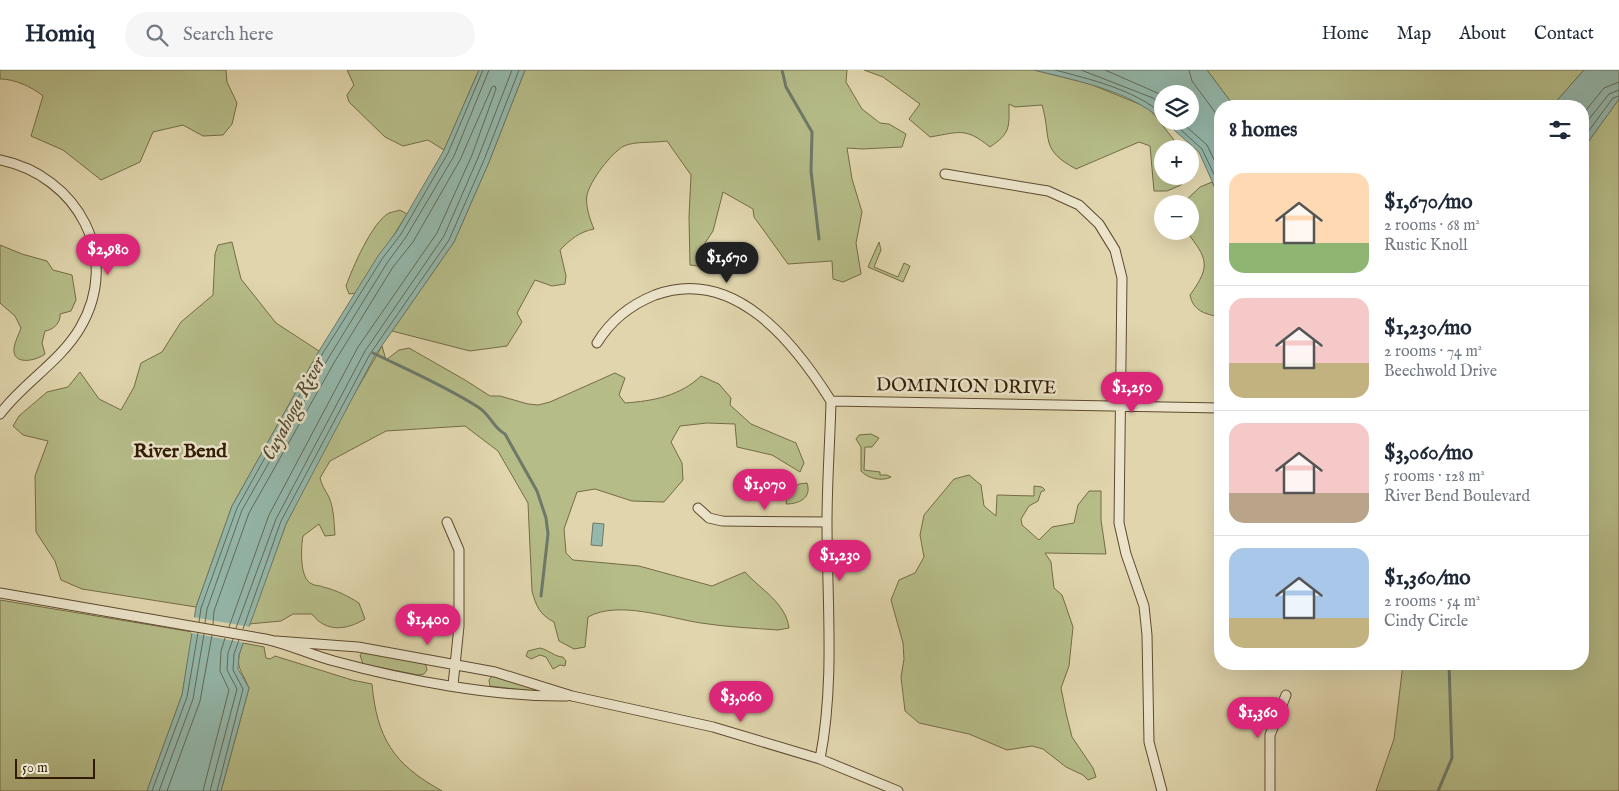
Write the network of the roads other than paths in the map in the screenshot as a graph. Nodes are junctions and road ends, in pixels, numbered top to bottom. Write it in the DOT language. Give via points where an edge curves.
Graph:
graph roads {
  1 [pos="0,160"];
  2 [pos="945,174"];
  3 [pos="598,343"];
  4 [pos="831,401"];
  5 [pos="1120,407"];
  6 [pos="1214,408"];
  7 [pos="0,414"];
  8 [pos="698,508"];
  9 [pos="447,522"];
  10 [pos="827,522"];
  11 [pos="0,593"];
  12 [pos="276,641"];
  13 [pos="455,663"];
  14 [pos="453,685"];
  15 [pos="1286,694"];
  16 [pos="572,696"];
  17 [pos="820,760"];
  18 [pos="898,791"];
  19 [pos="1162,791"];
  20 [pos="1270,791"];
  1 -- 7 [label="street" via="34,171 65,193 88,229 96,269 94,295 79,329 63,350"];
  2 -- 5 [label="street" via="1048,191 1079,204 1099,224 1116,250 1122,278"];
  3 -- 4 [label="street" via="614,320 639,302 672,290 712,291 742,303 772,325 815,375"];
  4 -- 5 [label="street, DOMINION DRIVE"];
  4 -- 10 [label="street"];
  5 -- 6 [label="street, DOMINION DRIVE"];
  5 -- 19 [label="street" via="1119,523 1144,606 1150,742"];
  8 -- 10 [label="street" via="709,518 722,521"];
  9 -- 13 [label="street" via="459,550 459,626"];
  10 -- 17 [label="street" via="828,678"];
  11 -- 12 [label="street"];
  12 -- 13 [label="street" via="358,646"];
  12 -- 14 [label="street" via="308,654 355,666"];
  13 -- 14 [label="street"];
  13 -- 16 [label="street"];
  14 -- 16 [label="street" via="540,696"];
  15 -- 20 [label="street" via="1270,735"];
  16 -- 17 [label="street" via="713,727"];
  17 -- 18 [label="street"];
}
